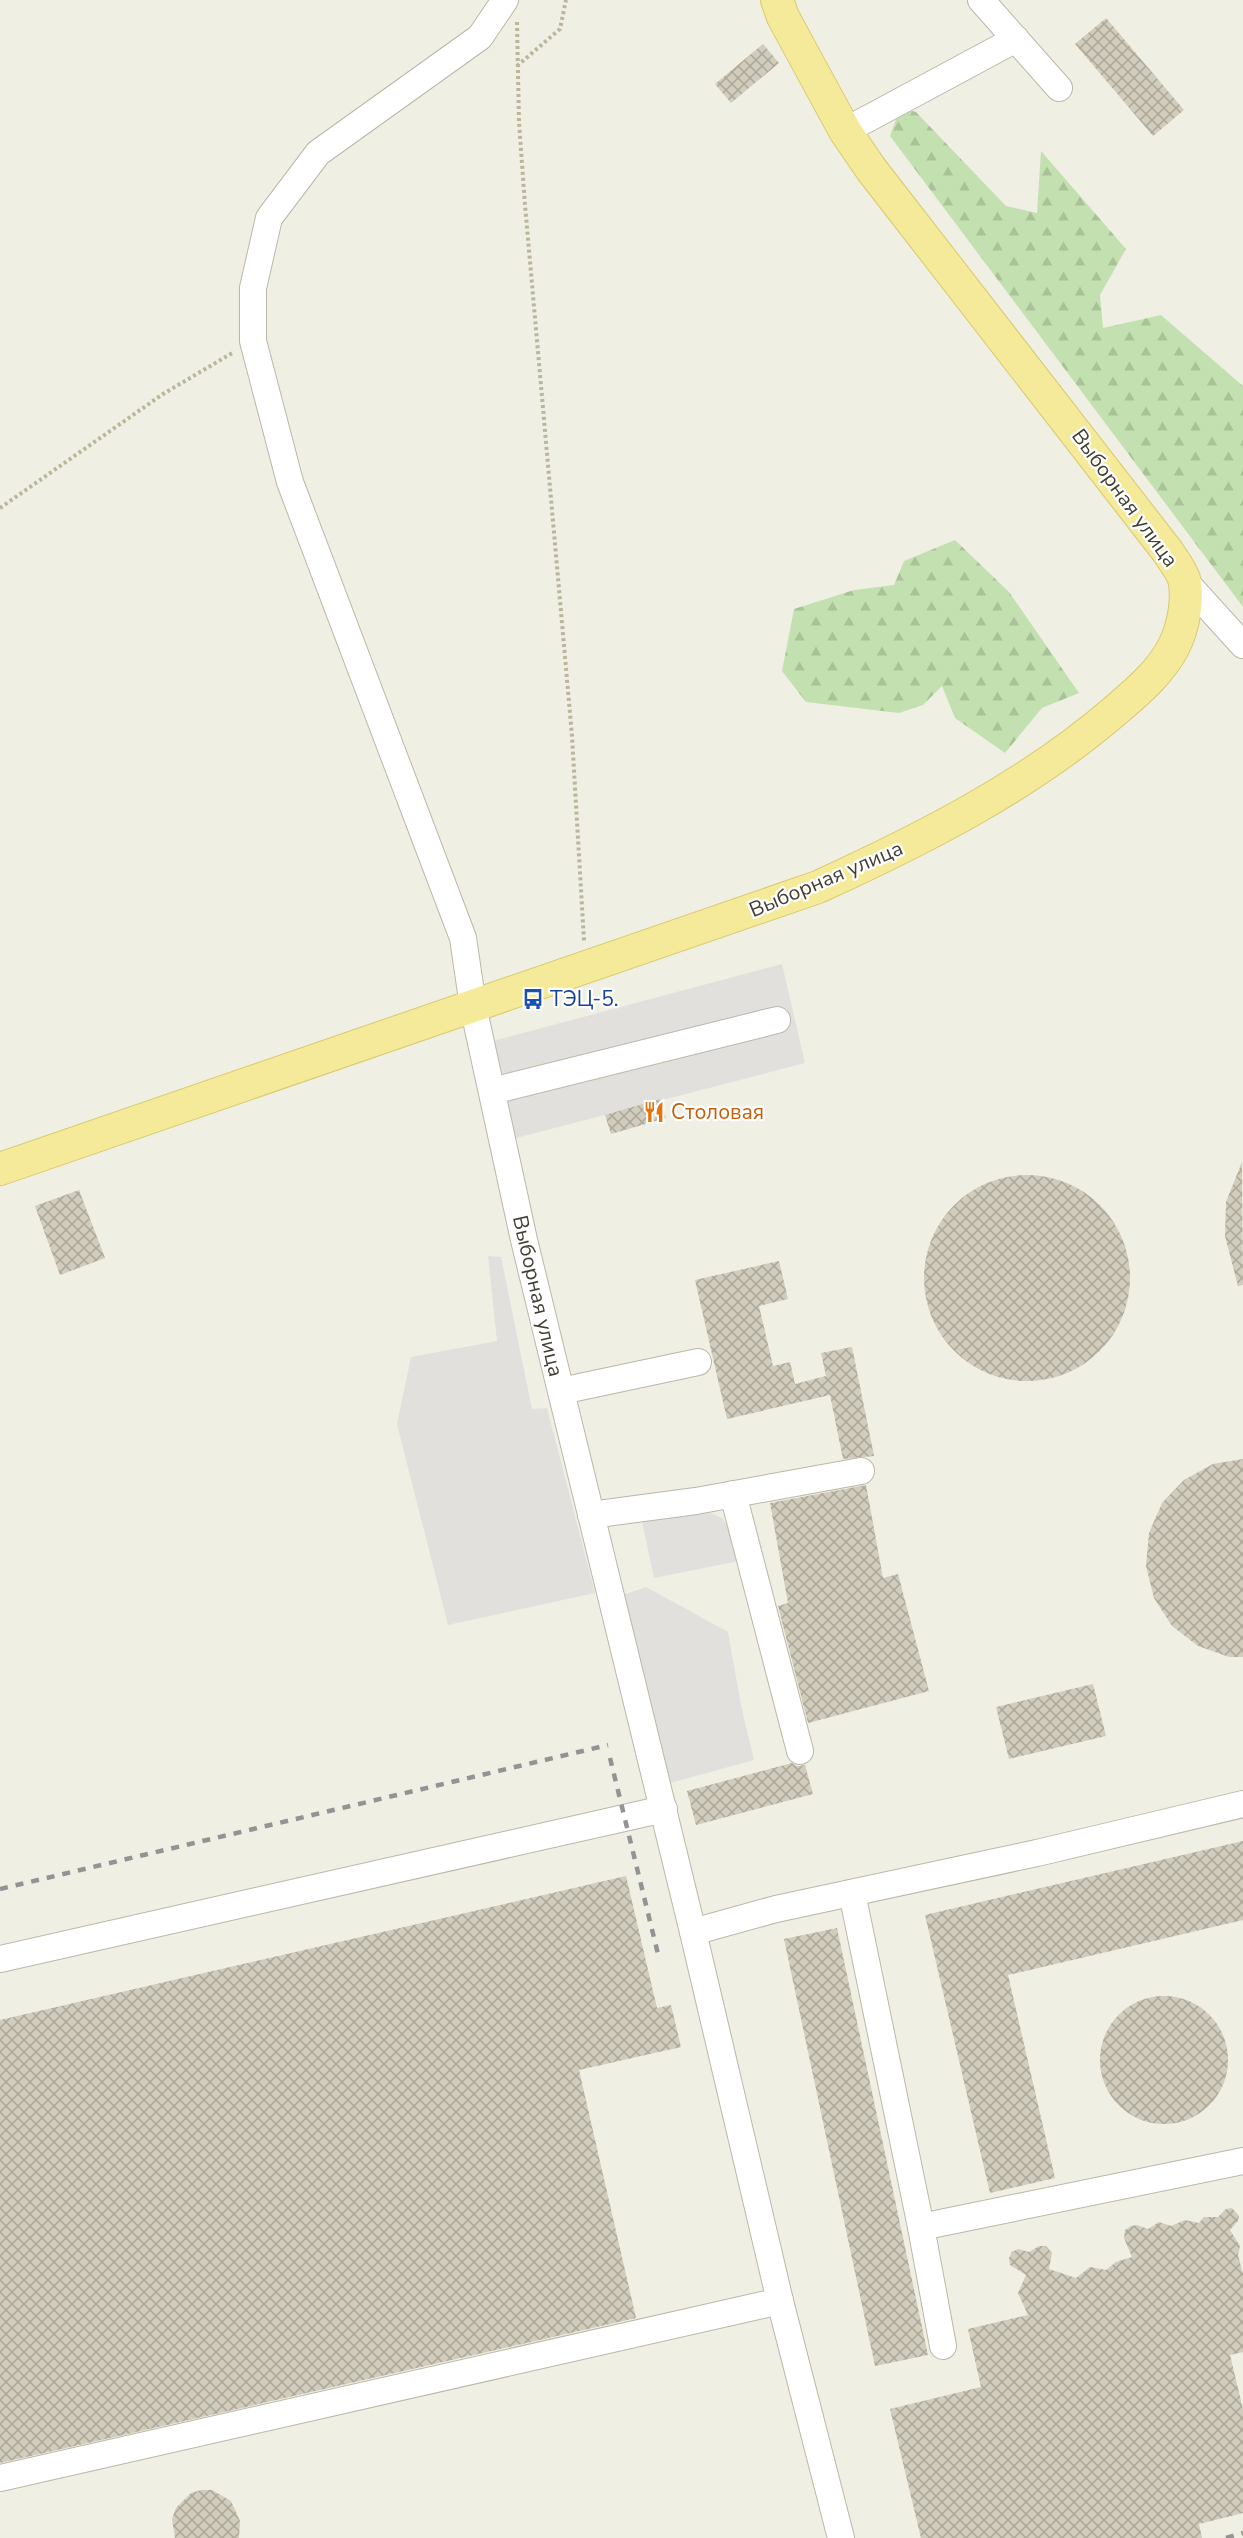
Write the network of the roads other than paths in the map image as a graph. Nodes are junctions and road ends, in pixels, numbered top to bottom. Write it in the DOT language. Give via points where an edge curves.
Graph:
graph roads {
  1 [pos="981,0"];
  2 [pos="771,4"];
  3 [pos="511,5"];
  4 [pos="1016,39"];
  5 [pos="1059,88"];
  6 [pos="845,131"];
  7 [pos="1183,579"];
  8 [pos="1243,645"];
  9 [pos="473,1006"];
  10 [pos="777,1020"];
  11 [pos="492,1091"];
  12 [pos="0,1169"];
  13 [pos="698,1362"];
  14 [pos="561,1391"];
  15 [pos="861,1471"];
  16 [pos="733,1494"];
  17 [pos="591,1515"];
  18 [pos="800,1751"];
  19 [pos="1243,1804"];
  20 [pos="664,1809"];
  21 [pos="852,1893"];
  22 [pos="693,1932"];
  23 [pos="0,1959"];
  24 [pos="1243,2161"];
  25 [pos="921,2227"];
  26 [pos="780,2301"];
  27 [pos="943,2346"];
  28 [pos="0,2478"];
  29 [pos="841,2538"];
  1 -- 4 [label="street"];
  2 -- 6 [label="main road, Выборная улица"];
  3 -- 9 [label="street" via="480,37 318,153 269,218 253,288 253,341 290,482 463,938"];
  4 -- 5 [label="street"];
  4 -- 6 [label="street"];
  6 -- 7 [label="main road, Выборная улица" via="1161,542"];
  7 -- 8 [label="street"];
  7 -- 9 [label="main road, Выборная улица" via="1182,625 1173,648 1145,685 1032,775 892,854 818,887"];
  9 -- 11 [label="street, Выборная улица"];
  9 -- 12 [label="main road, Выборная улица"];
  10 -- 11 [label="street"];
  11 -- 14 [label="street, Выборная улица"];
  13 -- 14 [label="street"];
  14 -- 17 [label="street, Выборная улица"];
  15 -- 16 [label="street"];
  16 -- 17 [label="street"];
  16 -- 18 [label="street"];
  17 -- 20 [label="street, Выборная улица"];
  19 -- 21 [label="street"];
  20 -- 22 [label="street, Выборная улица"];
  20 -- 23 [label="street"];
  21 -- 22 [label="street"];
  21 -- 25 [label="street"];
  22 -- 26 [label="street, Выборная улица"];
  24 -- 25 [label="street"];
  25 -- 27 [label="street"];
  26 -- 28 [label="street"];
  26 -- 29 [label="street, Выборная улица"];
}
